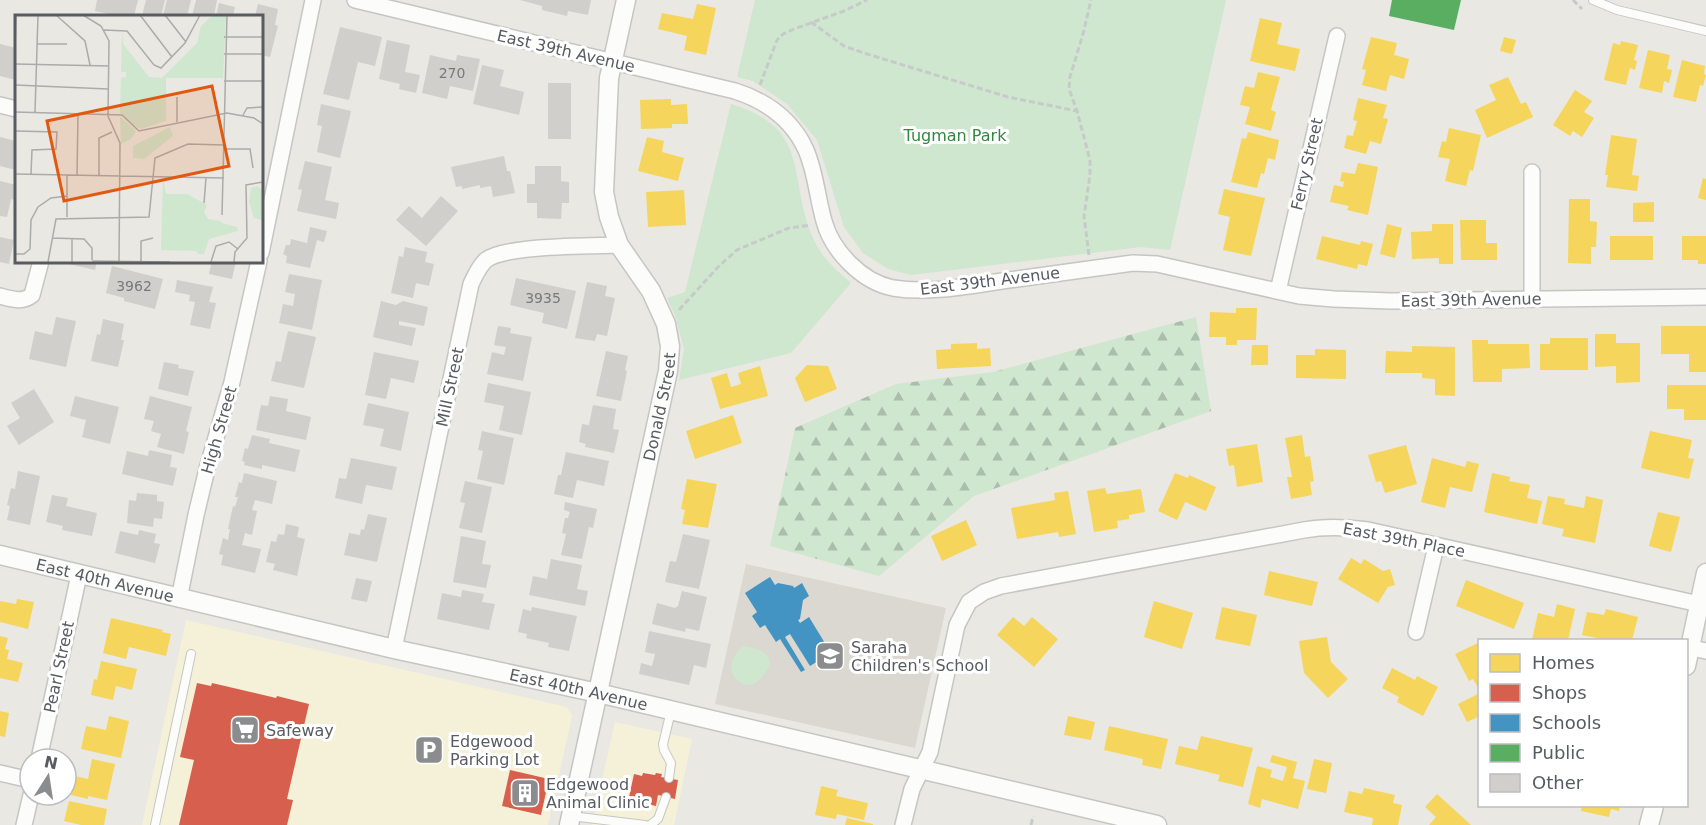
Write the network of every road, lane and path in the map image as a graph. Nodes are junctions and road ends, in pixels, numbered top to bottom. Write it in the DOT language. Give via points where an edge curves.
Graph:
graph roads {
  1 [pos="313,0"];
  2 [pos="355,0"];
  3 [pos="626,0"];
  4 [pos="867,0"];
  5 [pos="1091,0"];
  6 [pos="1573,0"];
  7 [pos="1593,0"];
  8 [pos="1582,9"];
  9 [pos="811,22"];
  10 [pos="1706,31"];
  11 [pos="1337,36"];
  12 [pos="611,62"];
  13 [pos="755,98"];
  14 [pos="0,105"];
  15 [pos="15,109"];
  16 [pos="1077,111"];
  17 [pos="1532,172"];
  18 [pos="824,222"];
  19 [pos="619,245"];
  20 [pos="262,248"];
  21 [pos="41,262"];
  22 [pos="259,262"];
  23 [pos="1092,268"];
  24 [pos="1278,291"];
  25 [pos="0,296"];
  26 [pos="1706,297"];
  27 [pos="1532,299"];
  28 [pos="666,324"];
  29 [pos="1436,546"];
  30 [pos="0,555"];
  31 [pos="1706,573"];
  32 [pos="79,575"];
  33 [pos="179,598"];
  34 [pos="1699,604"];
  35 [pos="1416,632"];
  36 [pos="394,650"];
  37 [pos="1698,650"];
  38 [pos="191,654"];
  39 [pos="1688,663"];
  40 [pos="598,693"];
  41 [pos="671,711"];
  42 [pos="42,747"];
  43 [pos="921,770"];
  44 [pos="0,773"];
  45 [pos="18,777"];
  46 [pos="669,778"];
  47 [pos="666,797"];
  48 [pos="28,807"];
  49 [pos="1654,807"];
  50 [pos="1033,816"];
  51 [pos="570,820"];
  52 [pos="24,825"];
  53 [pos="155,825"];
  54 [pos="645,825"];
  55 [pos="650,825"];
  56 [pos="903,825"];
  57 [pos="1031,825"];
  58 [pos="1157,825"];
  59 [pos="1649,825"];
  1 -- 20 [label="street"];
  2 -- 12 [label="street, East 39th Avenue"];
  3 -- 12 [label="street, Donald Street"];
  4 -- 9 [label="path"];
  5 -- 16 [label="path" via="1070,77 1069,89"];
  6 -- 8 [label="path"];
  7 -- 10 [label="lane" via="1617,10"];
  9 -- 13 [label="path" via="777,40"];
  9 -- 16 [label="path" via="844,46 867,54 1008,98"];
  11 -- 24 [label="street, Ferry Street"];
  12 -- 13 [label="street, East 39th Avenue"];
  12 -- 19 [label="street, Donald Street" via="604,192"];
  13 -- 18 [label="street, East 39th Avenue" via="774,109 792,127 806,150"];
  14 -- 15 [label="street"];
  16 -- 23 [label="path" via="1090,160 1084,216"];
  17 -- 27 [label="street"];
  18 -- 23 [label="street, East 39th Avenue" via="849,262 866,276 890,287 960,287"];
  18 -- 28 [label="path" via="789,228 737,250"];
  19 -- 28 [label="street, Donald Street" via="651,291"];
  19 -- 36 [label="street, Mill Street" via="523,249 486,260 477,271 471,284"];
  21 -- 25 [label="street" via="35,290 28,299"];
  22 -- 33 [label="street, High Street"];
  23 -- 24 [label="street, East 39th Avenue" via="1133,262 1157,264"];
  24 -- 27 [label="street, East 39th Avenue" via="1380,301"];
  26 -- 27 [label="street, East 39th Avenue"];
  28 -- 40 [label="street, Donald Street" via="670,346 668,371"];
  29 -- 34 [label="street, East 39th Place"];
  29 -- 35 [label="street"];
  29 -- 43 [label="street, East 39th Place" via="1368,530 1322,527 984,592 969,602 957,625 930,752"];
  30 -- 32 [label="street, East 40th Avenue"];
  31 -- 34 [label="street"];
  32 -- 33 [label="street, East 40th Avenue"];
  32 -- 42 [label="street, Pearl Street"];
  33 -- 36 [label="street, East 40th Avenue"];
  34 -- 37 [label="street"];
  36 -- 40 [label="street, East 40th Avenue"];
  37 -- 39 [label="street"];
  38 -- 53 [label="lane"];
  40 -- 41 [label="street, East 40th Avenue"];
  40 -- 51 [label="street, Donald Street"];
  41 -- 43 [label="street, East 40th Avenue"];
  41 -- 46 [label="lane" via="663,744 670,763"];
  43 -- 56 [label="street" via="910,792"];
  43 -- 58 [label="street, East 40th Avenue"];
  44 -- 45 [label="street"];
  47 -- 55 [label="lane" via="658,819"];
  48 -- 52 [label="street"];
  49 -- 59 [label="street"];
  50 -- 57 [label="path"];
  51 -- 54 [label="lane"];
}
